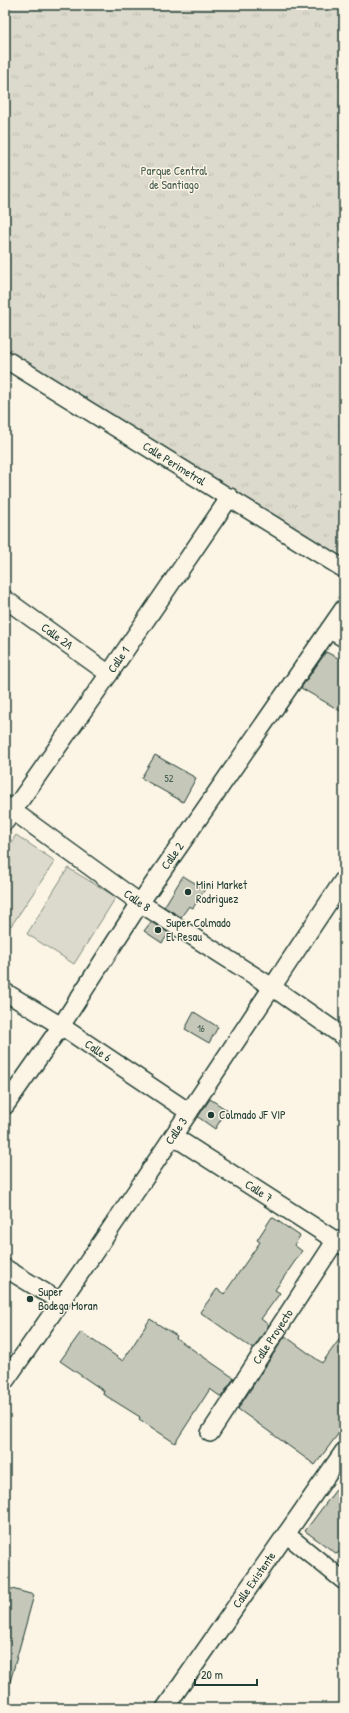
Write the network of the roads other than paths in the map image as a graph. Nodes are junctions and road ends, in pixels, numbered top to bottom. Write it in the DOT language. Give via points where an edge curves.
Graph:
graph roads {
  1 [pos="5,359"];
  2 [pos="230,497"];
  3 [pos="344,569"];
  4 [pos="5,599"];
  5 [pos="344,608"];
  6 [pos="337,634"];
  7 [pos="109,674"];
  8 [pos="8,813"];
  9 [pos="344,879"];
  10 [pos="140,904"];
  11 [pos="272,986"];
  12 [pos="5,992"];
  13 [pos="61,1026"];
  14 [pos="344,1037"];
  15 [pos="5,1106"];
  16 [pos="189,1112"];
  17 [pos="173,1136"];
  18 [pos="340,1243"];
  19 [pos="5,1268"];
  20 [pos="61,1302"];
  21 [pos="5,1381"];
  22 [pos="210,1433"];
  23 [pos="344,1451"];
  24 [pos="286,1534"];
  25 [pos="344,1581"];
  26 [pos="165,1708"];
  1 -- 2 [label="street, Calle Perimetral"];
  2 -- 3 [label="street, Calle Perimetral"];
  2 -- 7 [label="street, Calle 1"];
  4 -- 7 [label="street, Calle 2A"];
  5 -- 6 [label="street, Calle 2"];
  6 -- 10 [label="street, Calle 2"];
  7 -- 8 [label="street, Calle 1"];
  8 -- 10 [label="street, Calle 8"];
  9 -- 11 [label="street, Calle 3"];
  10 -- 11 [label="street, Calle 8"];
  10 -- 13 [label="street, Calle 2"];
  11 -- 14 [label="street, Calle 8"];
  11 -- 16 [label="street, Calle 3"];
  12 -- 13 [label="street, Calle 6"];
  13 -- 15 [label="street, Calle 2"];
  13 -- 16 [label="street, Calle 6"];
  16 -- 17 [label="street, Calle 3"];
  17 -- 18 [label="street, Calle 7"];
  17 -- 20 [label="street, Calle 3"];
  18 -- 22 [label="street, Calle Proyecto"];
  19 -- 20 [label="street"];
  20 -- 21 [label="street, Calle 3"];
  23 -- 24 [label="street, Calle Existente"];
  24 -- 25 [label="street"];
  24 -- 26 [label="street, Calle Existente"];
}
